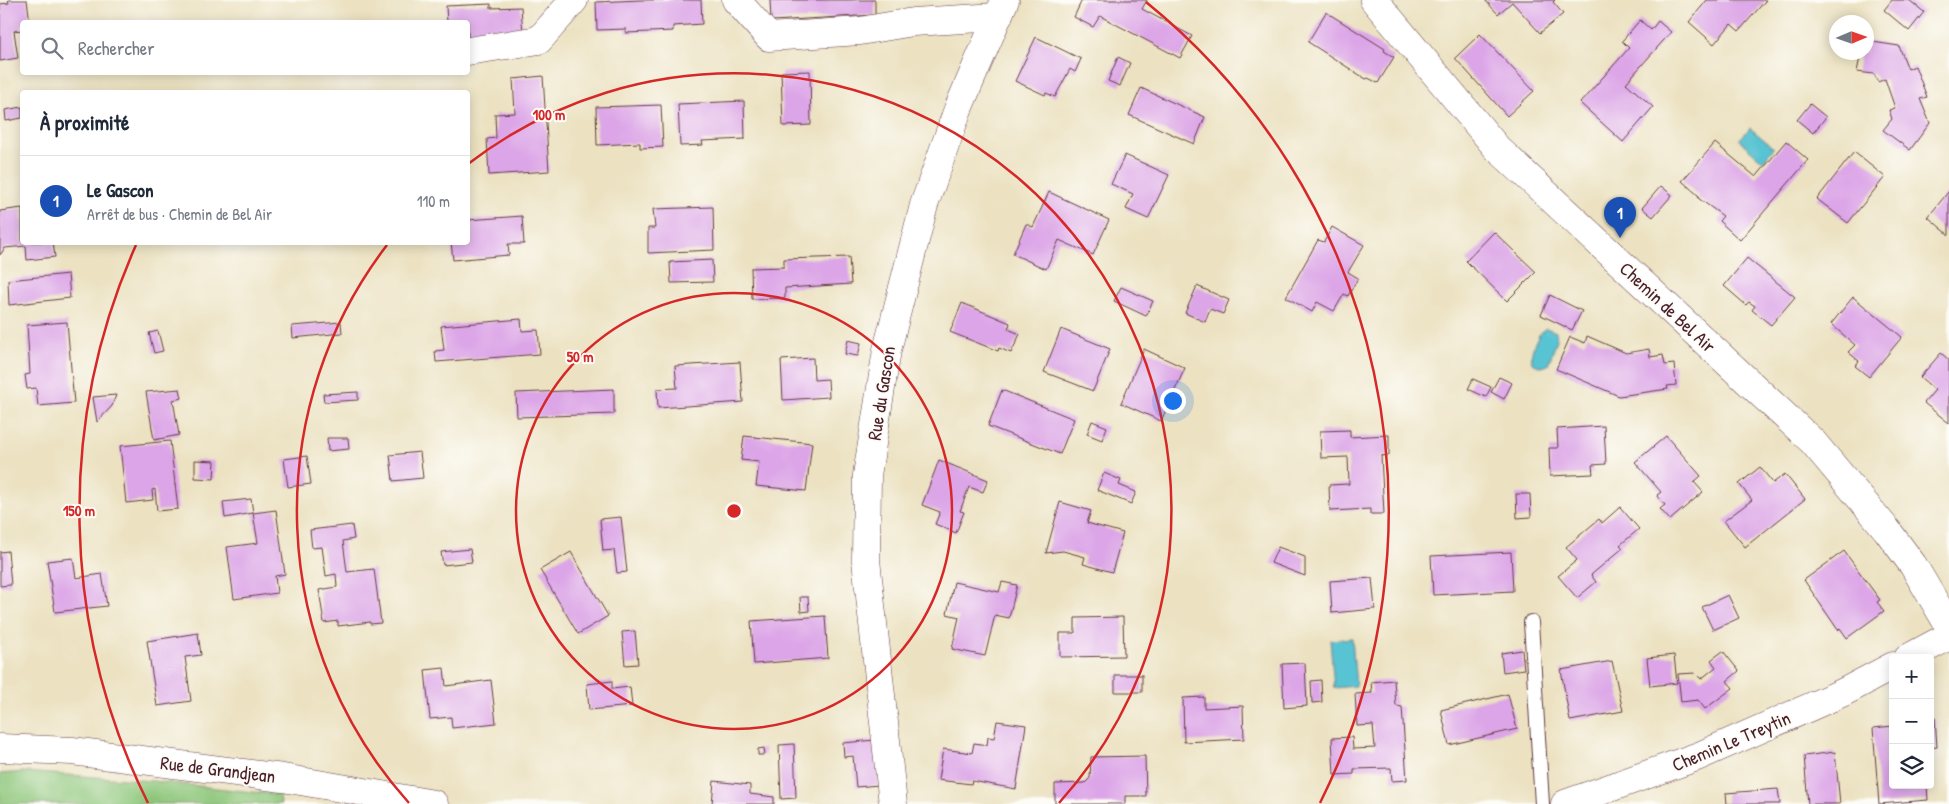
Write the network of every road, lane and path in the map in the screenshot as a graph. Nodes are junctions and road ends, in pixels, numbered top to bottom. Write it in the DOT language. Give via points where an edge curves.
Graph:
graph roads {
  1 [pos="574,0"];
  2 [pos="736,0"];
  3 [pos="1374,0"];
  4 [pos="1001,8"];
  5 [pos="470,51"];
  6 [pos="1531,622"];
  7 [pos="1949,626"];
  8 [pos="1949,636"];
  9 [pos="1915,654"];
  10 [pos="1889,668"];
  11 [pos="0,748"];
  12 [pos="434,804"];
  13 [pos="892,804"];
  14 [pos="1542,804"];
  15 [pos="1565,804"];
  1 -- 5 [label="street" via="539,40"];
  2 -- 4 [label="street" via="769,37 860,31"];
  3 -- 7 [label="street, Chemin de Bel Air" via="1497,148 1813,442 1903,551"];
  4 -- 13 [label="street, Rue du Gascon" via="958,110 924,205 886,350 867,475 866,560"];
  6 -- 14 [label="lane"];
  8 -- 9 [label="street"];
  10 -- 15 [label="street, Chemin Le Treytin" via="1844,692 1699,756"];
  11 -- 12 [label="street, Rue de Grandjean" via="72,751 283,778"];
}
